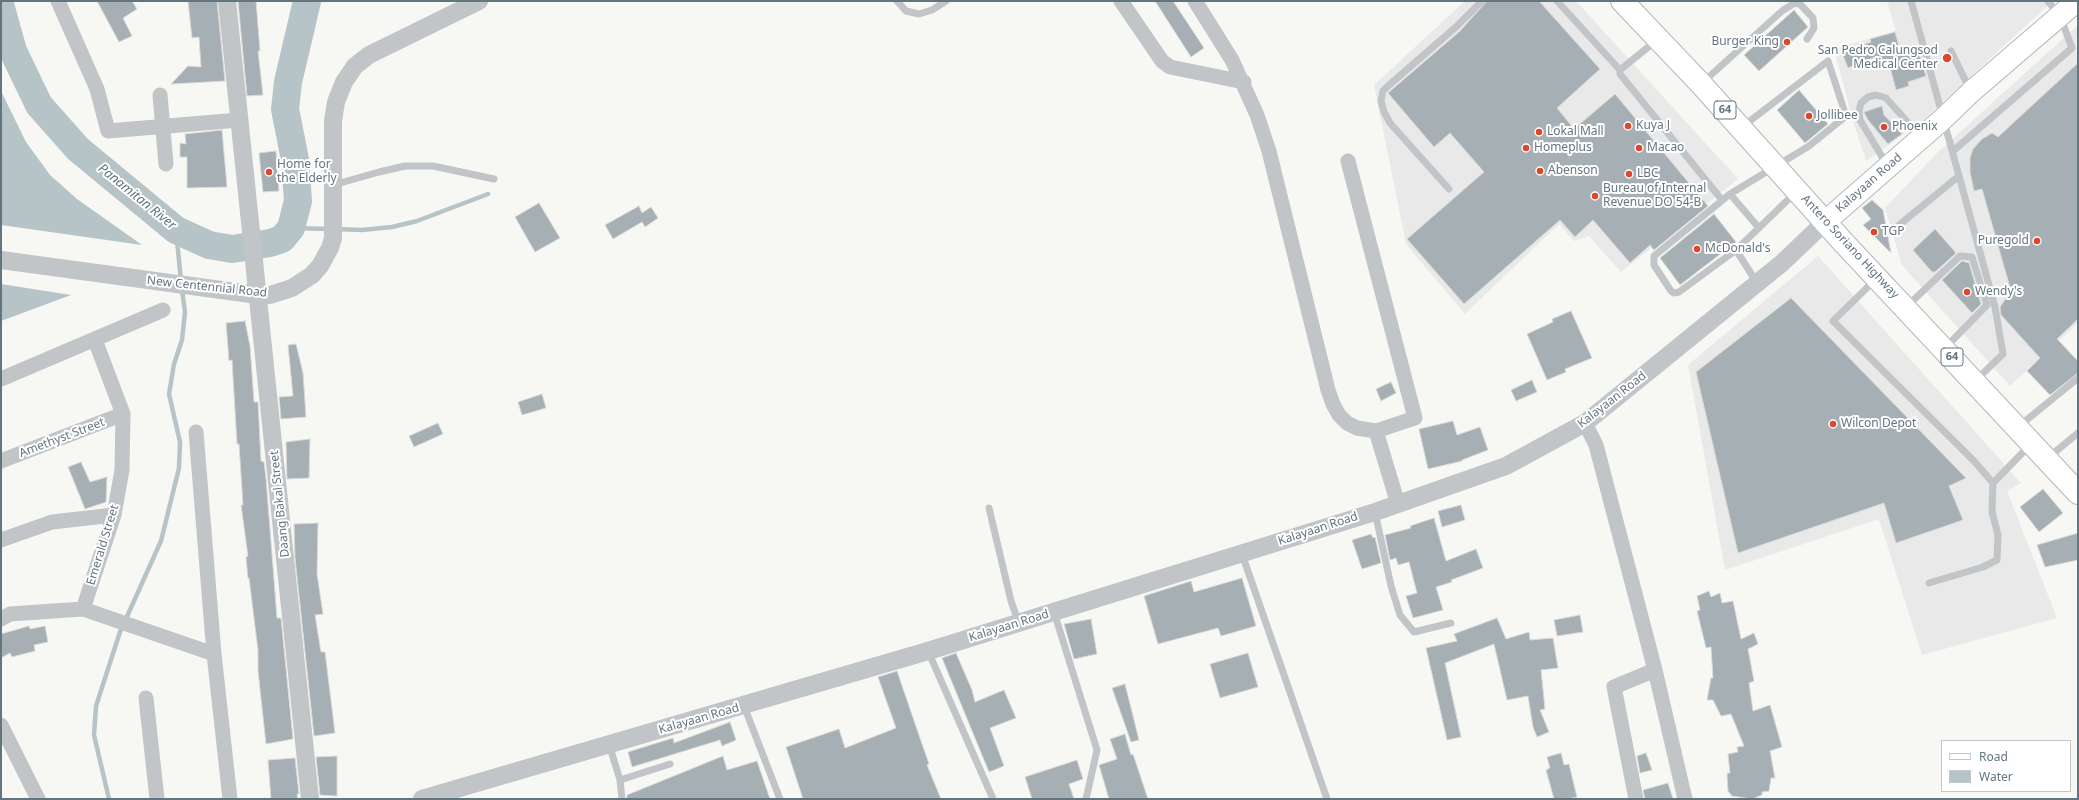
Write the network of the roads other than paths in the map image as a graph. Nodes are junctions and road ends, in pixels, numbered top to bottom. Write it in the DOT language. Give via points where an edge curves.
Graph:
graph roads {
  1 [pos="58,1"];
  2 [pos="227,1"];
  3 [pos="479,1"];
  4 [pos="897,1"];
  5 [pos="946,1"];
  6 [pos="1121,1"];
  7 [pos="1195,1"];
  8 [pos="1482,1"];
  9 [pos="1557,1"];
  10 [pos="1622,1"];
  11 [pos="1911,1"];
  12 [pos="2064,6"];
  13 [pos="1807,39"];
  14 [pos="1657,40"];
  15 [pos="1951,51"];
  16 [pos="1620,70"];
  17 [pos="1244,82"];
  18 [pos="1701,84"];
  19 [pos="1971,92"];
  20 [pos="160,95"];
  21 [pos="1944,118"];
  22 [pos="239,120"];
  23 [pos="163,126"];
  24 [pos="1741,128"];
  25 [pos="1922,138"];
  26 [pos="1953,151"];
  27 [pos="1348,162"];
  28 [pos="166,164"];
  29 [pos="1777,167"];
  30 [pos="1888,167"];
  31 [pos="1959,176"];
  32 [pos="494,179"];
  33 [pos="333,186"];
  34 [pos="1449,189"];
  35 [pos="1797,190"];
  36 [pos="1730,194"];
  37 [pos="1722,200"];
  38 [pos="1825,222"];
  39 [pos="1899,225"];
  40 [pos="1759,228"];
  41 [pos="1736,250"];
  42 [pos="1,260"];
  43 [pos="1878,277"];
  44 [pos="1757,283"];
  45 [pos="258,295"];
  46 [pos="1906,307"];
  47 [pos="163,310"];
  48 [pos="95,340"];
  49 [pos="1944,349"];
  50 [pos="2078,378"];
  51 [pos="1,379"];
  52 [pos="1974,381"];
  53 [pos="123,414"];
  54 [pos="1585,423"];
  55 [pos="2016,428"];
  56 [pos="1376,431"];
  57 [pos="196,432"];
  58 [pos="2078,433"];
  59 [pos="2031,444"];
  60 [pos="2047,459"];
  61 [pos="1,461"];
  62 [pos="1993,483"];
  63 [pos="2078,492"];
  64 [pos="1398,504"];
  65 [pos="990,508"];
  66 [pos="1375,512"];
  67 [pos="114,515"];
  68 [pos="1,540"];
  69 [pos="1242,554"];
  70 [pos="1929,583"];
  71 [pos="88,610"];
  72 [pos="1054,612"];
  73 [pos="1,619"];
  74 [pos="1019,623"];
  75 [pos="1451,623"];
  76 [pos="928,651"];
  77 [pos="214,654"];
  78 [pos="1655,670"];
  79 [pos="146,698"];
  80 [pos="743,706"];
  81 [pos="1,725"];
  82 [pos="609,744"];
  83 [pos="670,764"];
  84 [pos="620,780"];
  85 [pos="34,797"];
  86 [pos="157,799"];
  87 [pos="230,799"];
  88 [pos="310,799"];
  89 [pos="422,799"];
  90 [pos="622,799"];
  91 [pos="780,799"];
  92 [pos="993,799"];
  93 [pos="1086,799"];
  94 [pos="1327,799"];
  95 [pos="1636,799"];
  96 [pos="1685,799"];
  1 -- 23 [label="street" via="97,89 108,131"];
  2 -- 22 [label="street, Daang Bakal Street"];
  3 -- 33 [label="street, New Centennial Road" via="388,44 355,66 344,82 336,102"];
  4 -- 5 [label="lane" via="906,11 920,14"];
  6 -- 17 [label="street" via="1162,61 1170,67"];
  7 -- 17 [label="street"];
  8 -- 34 [label="lane" via="1388,86 1381,101 1390,123"];
  9 -- 16 [label="lane"];
  10 -- 14 [label="main road, Antero Soriano Highway / 64"];
  11 -- 21 [label="lane"];
  12 -- 19 [label="main road, Kalayaan Road"];
  12 -- 26 [label="lane" via="2072,48"];
  13 -- 18 [label="lane" via="1814,28 1813,18 1799,3 1793,4"];
  14 -- 16 [label="lane"];
  14 -- 18 [label="main road, Antero Soriano Highway / 64"];
  15 -- 19 [label="lane"];
  16 -- 37 [label="lane" via="1622,77 1636,95"];
  17 -- 56 [label="street" via="1269,151 1333,404 1347,423 1357,428"];
  18 -- 24 [label="main road, Antero Soriano Highway / 64"];
  19 -- 21 [label="main road, Kalayaan Road"];
  20 -- 23 [label="street"];
  21 -- 25 [label="main road, Kalayaan Road"];
  21 -- 26 [label="lane"];
  22 -- 23 [label="street"];
  22 -- 45 [label="street, Daang Bakal Street"];
  23 -- 28 [label="street"];
  24 -- 29 [label="main road, Antero Soriano Highway / 64"];
  24 -- 29 [label="lane" via="1828,61 1846,116 1809,146"];
  25 -- 30 [label="main road, Kalayaan Road"];
  25 -- 30 [label="lane" via="1886,98 1876,95 1868,97 1861,103 1860,120"];
  26 -- 31 [label="lane"];
  27 -- 56 [label="street" via="1415,418"];
  29 -- 35 [label="main road, Antero Soriano Highway / 64"];
  29 -- 36 [label="lane"];
  30 -- 38 [label="main road, Kalayaan Road"];
  31 -- 39 [label="lane"];
  31 -- 52 [label="lane" via="1995,307 2004,354"];
  32 -- 33 [label="lane" via="434,166 405,166"];
  33 -- 45 [label="street, New Centennial Road" via="333,230 326,256 320,266 302,282 281,292"];
  35 -- 38 [label="main road, Antero Soriano Highway / 64"];
  35 -- 40 [label="lane"];
  36 -- 37 [label="lane"];
  36 -- 40 [label="lane"];
  37 -- 41 [label="lane" via="1654,256 1654,265 1671,290 1677,293"];
  38 -- 43 [label="main road, Antero Soriano Highway / 64"];
  38 -- 44 [label="street, Kalayaan Road"];
  40 -- 41 [label="lane"];
  41 -- 44 [label="lane"];
  42 -- 45 [label="street, New Centennial Road"];
  43 -- 46 [label="main road, Antero Soriano Highway / 64"];
  43 -- 62 [label="lane" via="1833,321"];
  44 -- 54 [label="street, Kalayaan Road"];
  45 -- 88 [label="street, Daang Bakal Street"];
  46 -- 49 [label="main road, Antero Soriano Highway / 64"];
  46 -- 49 [label="lane" via="1960,256 1972,257 1987,306"];
  47 -- 48 [label="street"];
  48 -- 51 [label="street"];
  48 -- 53 [label="street, Emerald Street"];
  49 -- 52 [label="main road, Antero Soriano Highway / 64"];
  50 -- 55 [label="lane"];
  52 -- 55 [label="main road, Antero Soriano Highway / 64"];
  53 -- 61 [label="street, Amethyst Street"];
  53 -- 67 [label="street, Emerald Street" via="122,470"];
  54 -- 64 [label="street, Kalayaan Road" via="1506,466"];
  54 -- 78 [label="street" via="1596,445"];
  55 -- 59 [label="main road, Antero Soriano Highway / 64"];
  56 -- 64 [label="street"];
  57 -- 77 [label="street"];
  58 -- 60 [label="lane"];
  59 -- 60 [label="main road, Antero Soriano Highway / 64"];
  59 -- 62 [label="lane"];
  60 -- 63 [label="main road, Antero Soriano Highway / 64"];
  62 -- 70 [label="lane" via="1992,512 1998,535 1997,560 1983,568"];
  64 -- 66 [label="street, Kalayaan Road"];
  65 -- 74 [label="lane" via="1011,601"];
  66 -- 69 [label="street, Kalayaan Road"];
  66 -- 75 [label="lane" via="1400,615 1414,632"];
  67 -- 68 [label="street" via="52,522"];
  67 -- 71 [label="street, Emerald Street"];
  69 -- 72 [label="street, Kalayaan Road"];
  69 -- 94 [label="lane"];
  71 -- 73 [label="street" via="10,614"];
  71 -- 77 [label="street"];
  72 -- 74 [label="street, Kalayaan Road"];
  72 -- 93 [label="lane" via="1097,750"];
  74 -- 76 [label="street, Kalayaan Road"];
  76 -- 80 [label="street, Kalayaan Road"];
  76 -- 92 [label="lane"];
  77 -- 87 [label="street"];
  78 -- 95 [label="street" via="1614,687"];
  78 -- 96 [label="street"];
  79 -- 86 [label="street"];
  80 -- 82 [label="street, Kalayaan Road"];
  80 -- 91 [label="lane"];
  81 -- 85 [label="street"];
  82 -- 84 [label="lane"];
  82 -- 89 [label="street, Kalayaan Road"];
  83 -- 84 [label="lane"];
  84 -- 90 [label="lane"];
}
